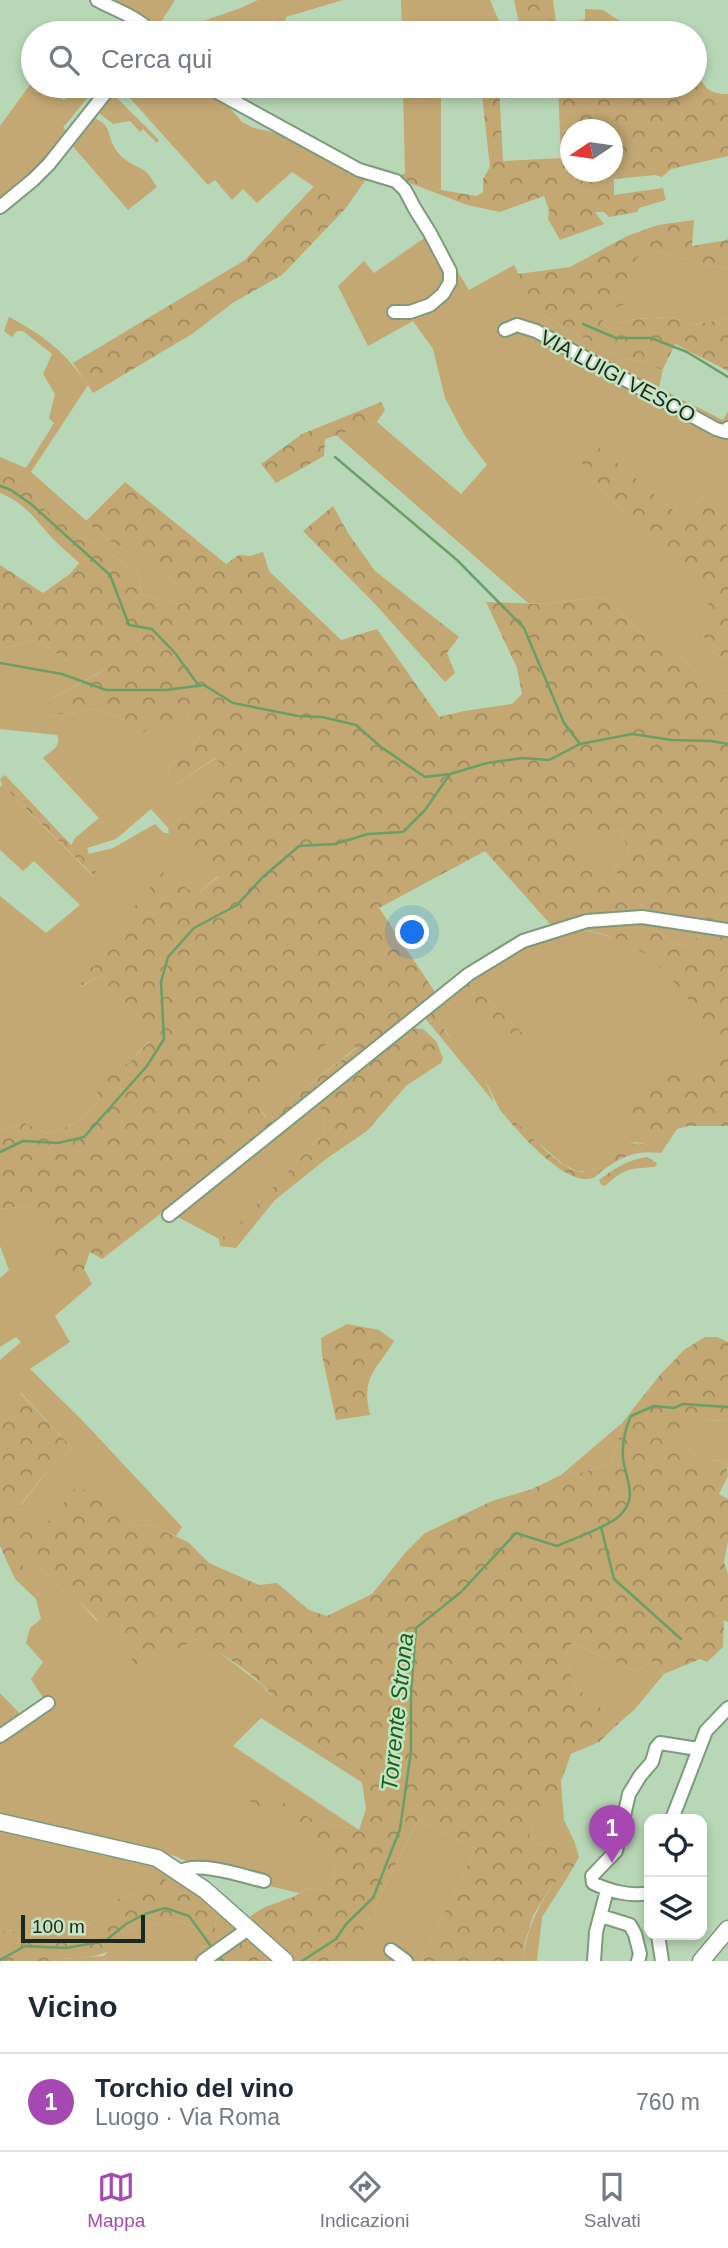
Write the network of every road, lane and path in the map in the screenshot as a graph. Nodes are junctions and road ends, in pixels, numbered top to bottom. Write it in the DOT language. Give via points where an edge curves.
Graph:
graph roads {
  1 [pos="97,0"];
  2 [pos="137,21"];
  3 [pos="101,98"];
  4 [pos="228,98"];
  5 [pos="0,207"];
  6 [pos="394,312"];
  7 [pos="505,330"];
  8 [pos="727,431"];
  9 [pos="728,930"];
  10 [pos="169,1215"];
  11 [pos="48,1703"];
  12 [pos="728,1708"];
  13 [pos="0,1736"];
  14 [pos="698,1749"];
  15 [pos="674,1814"];
  16 [pos="0,1822"];
  17 [pos="179,1872"];
  18 [pos="264,1881"];
  19 [pos="607,1890"];
  20 [pos="644,1894"];
  21 [pos="601,1916"];
  22 [pos="248,1929"];
  23 [pos="728,1929"];
  24 [pos="659,1940"];
  25 [pos="391,1950"];
  26 [pos="211,1955"];
  27 [pos="639,1957"];
  28 [pos="661,1958"];
  29 [pos="284,1960"];
  30 [pos="406,1961"];
  31 [pos="593,1961"];
  32 [pos="701,1961"];
  1 -- 2 [label="street"];
  3 -- 5 [label="street" via="49,164"];
  4 -- 6 [label="street" via="359,170 396,181 405,190 450,271 450,282 429,305"];
  7 -- 8 [label="street, VIA LUIGI VESCO" via="517,325 536,331 658,399"];
  9 -- 10 [label="street" via="642,916 587,921 523,942 469,974"];
  11 -- 13 [label="street"];
  12 -- 14 [label="street" via="706,1731"];
  14 -- 15 [label="street"];
  14 -- 19 [label="street" via="666,1743 656,1748 652,1762 629,1794 616,1850 592,1877 593,1883"];
  16 -- 17 [label="main road" via="157,1858"];
  17 -- 18 [label="street" via="209,1868"];
  17 -- 22 [label="main road"];
  19 -- 20 [label="street"];
  19 -- 21 [label="street"];
  21 -- 27 [label="street" via="630,1925"];
  21 -- 31 [label="street"];
  22 -- 26 [label="street"];
  22 -- 29 [label="main road"];
  23 -- 32 [label="main road"];
  24 -- 28 [label="street"];
  25 -- 30 [label="street"];
  27 -- 28 [label="street"];
}
